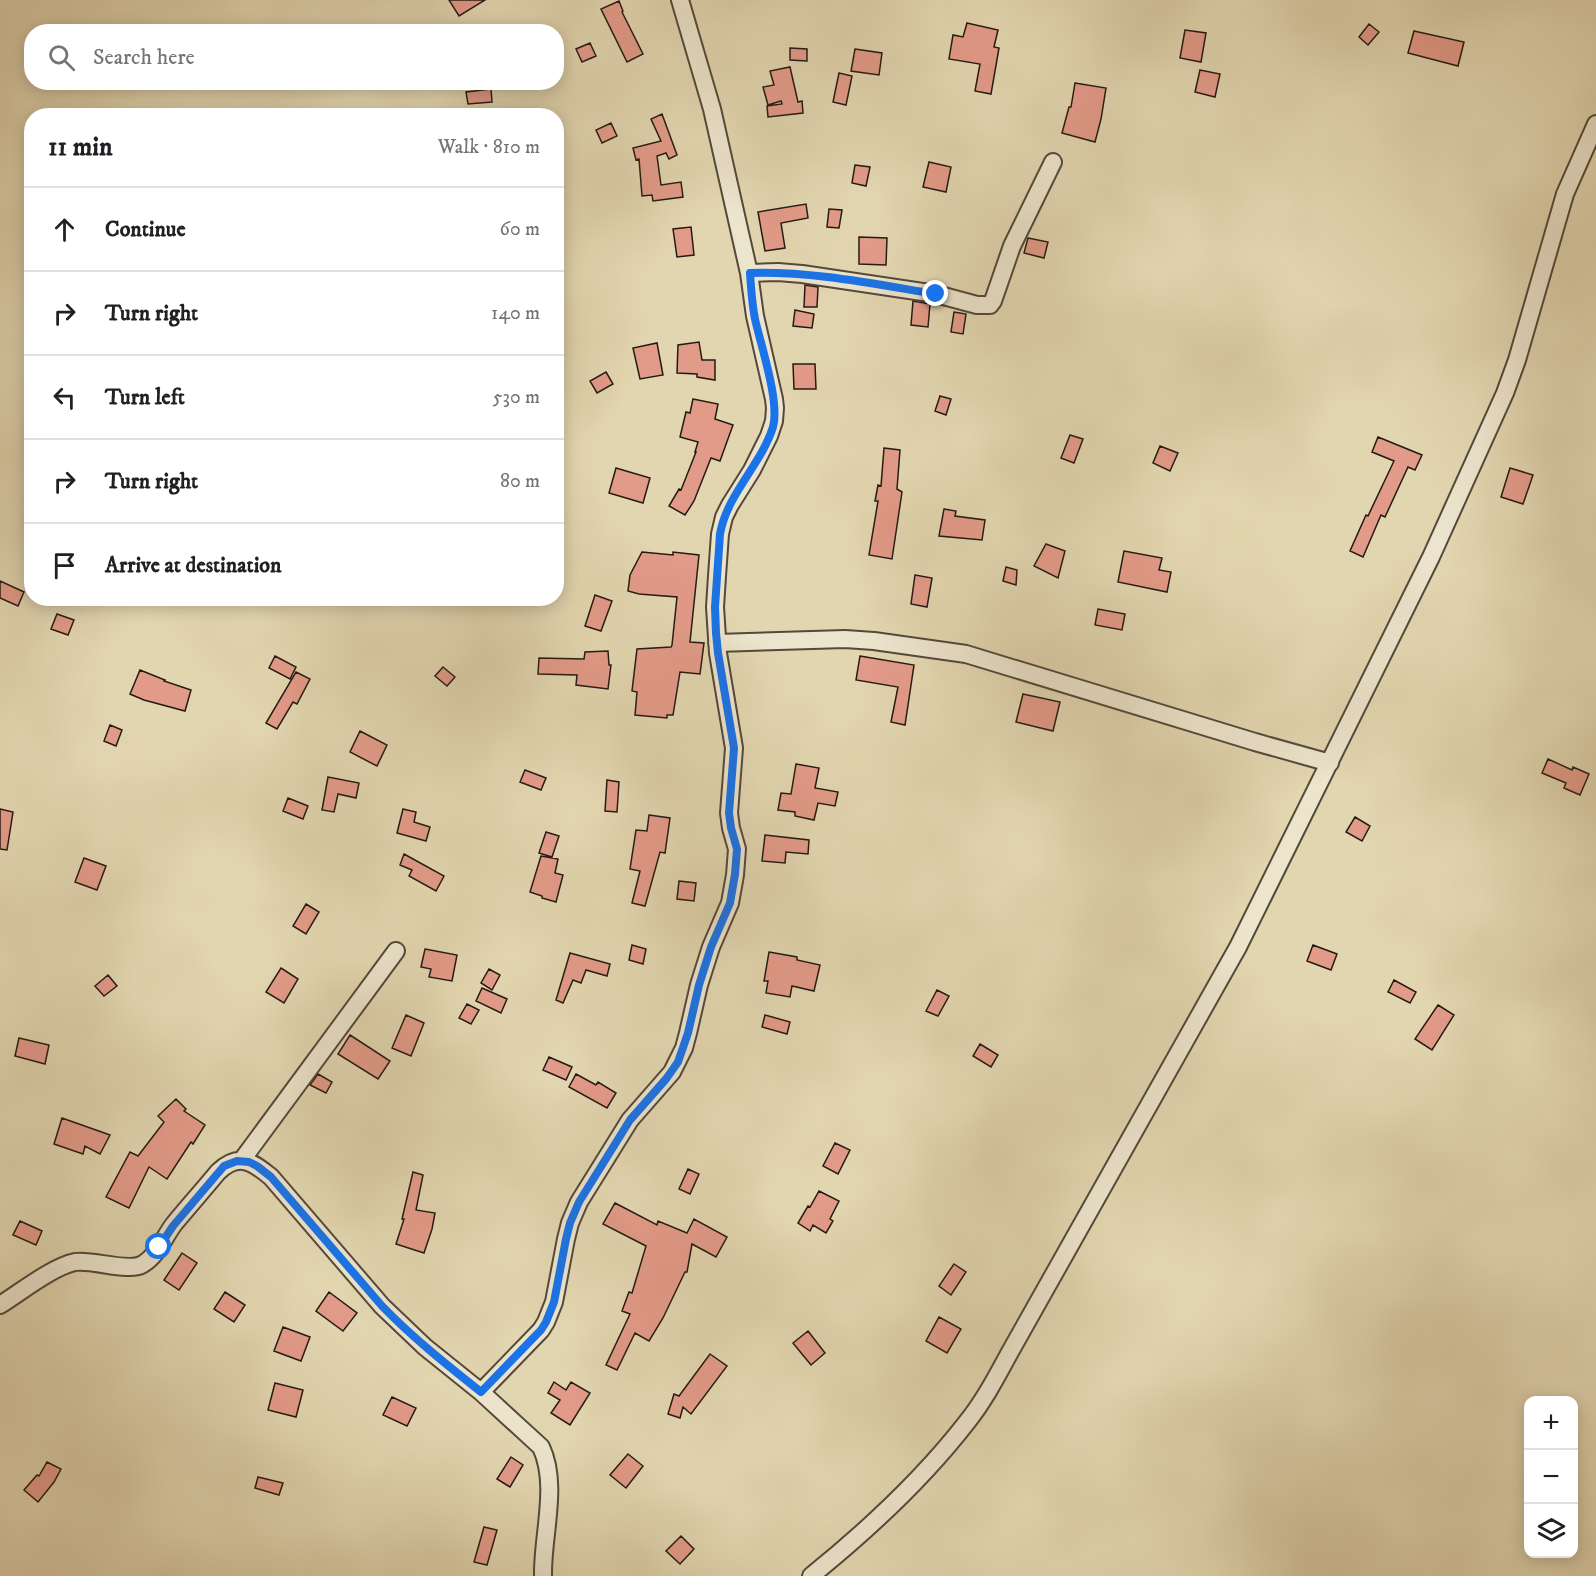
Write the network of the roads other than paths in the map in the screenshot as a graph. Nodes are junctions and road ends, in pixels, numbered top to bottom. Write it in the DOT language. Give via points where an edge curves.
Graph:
graph roads {
  1 [pos="680,0"];
  2 [pos="1596,124"];
  3 [pos="1053,162"];
  4 [pos="750,273"];
  5 [pos="717,643"];
  6 [pos="1330,763"];
  7 [pos="396,951"];
  8 [pos="242,1160"];
  9 [pos="0,1305"];
  10 [pos="481,1392"];
  11 [pos="543,1576"];
  12 [pos="811,1576"];
  1 -- 4 [label="street" via="712,109"];
  2 -- 6 [label="street" via="1565,194 1517,360 1492,422"];
  3 -- 4 [label="street" via="1012,246 990,305 802,274"];
  4 -- 5 [label="street" via="754,316 774,399 774,421 722,524 715,607"];
  5 -- 6 [label="street" via="874,640 966,654"];
  5 -- 10 [label="street" via="734,748 729,813 737,856 730,903 711,947 678,1062 630,1120 579,1202 570,1223 554,1302 546,1322"];
  6 -- 12 [label="street" via="1238,947 988,1391 968,1422 906,1493"];
  7 -- 8 [label="street"];
  8 -- 9 [label="street" via="218,1172 155,1253 141,1265 82,1261 65,1265"];
  8 -- 10 [label="street" via="271,1177 388,1313"];
  10 -- 11 [label="street" via="542,1447 549,1491"];
}
